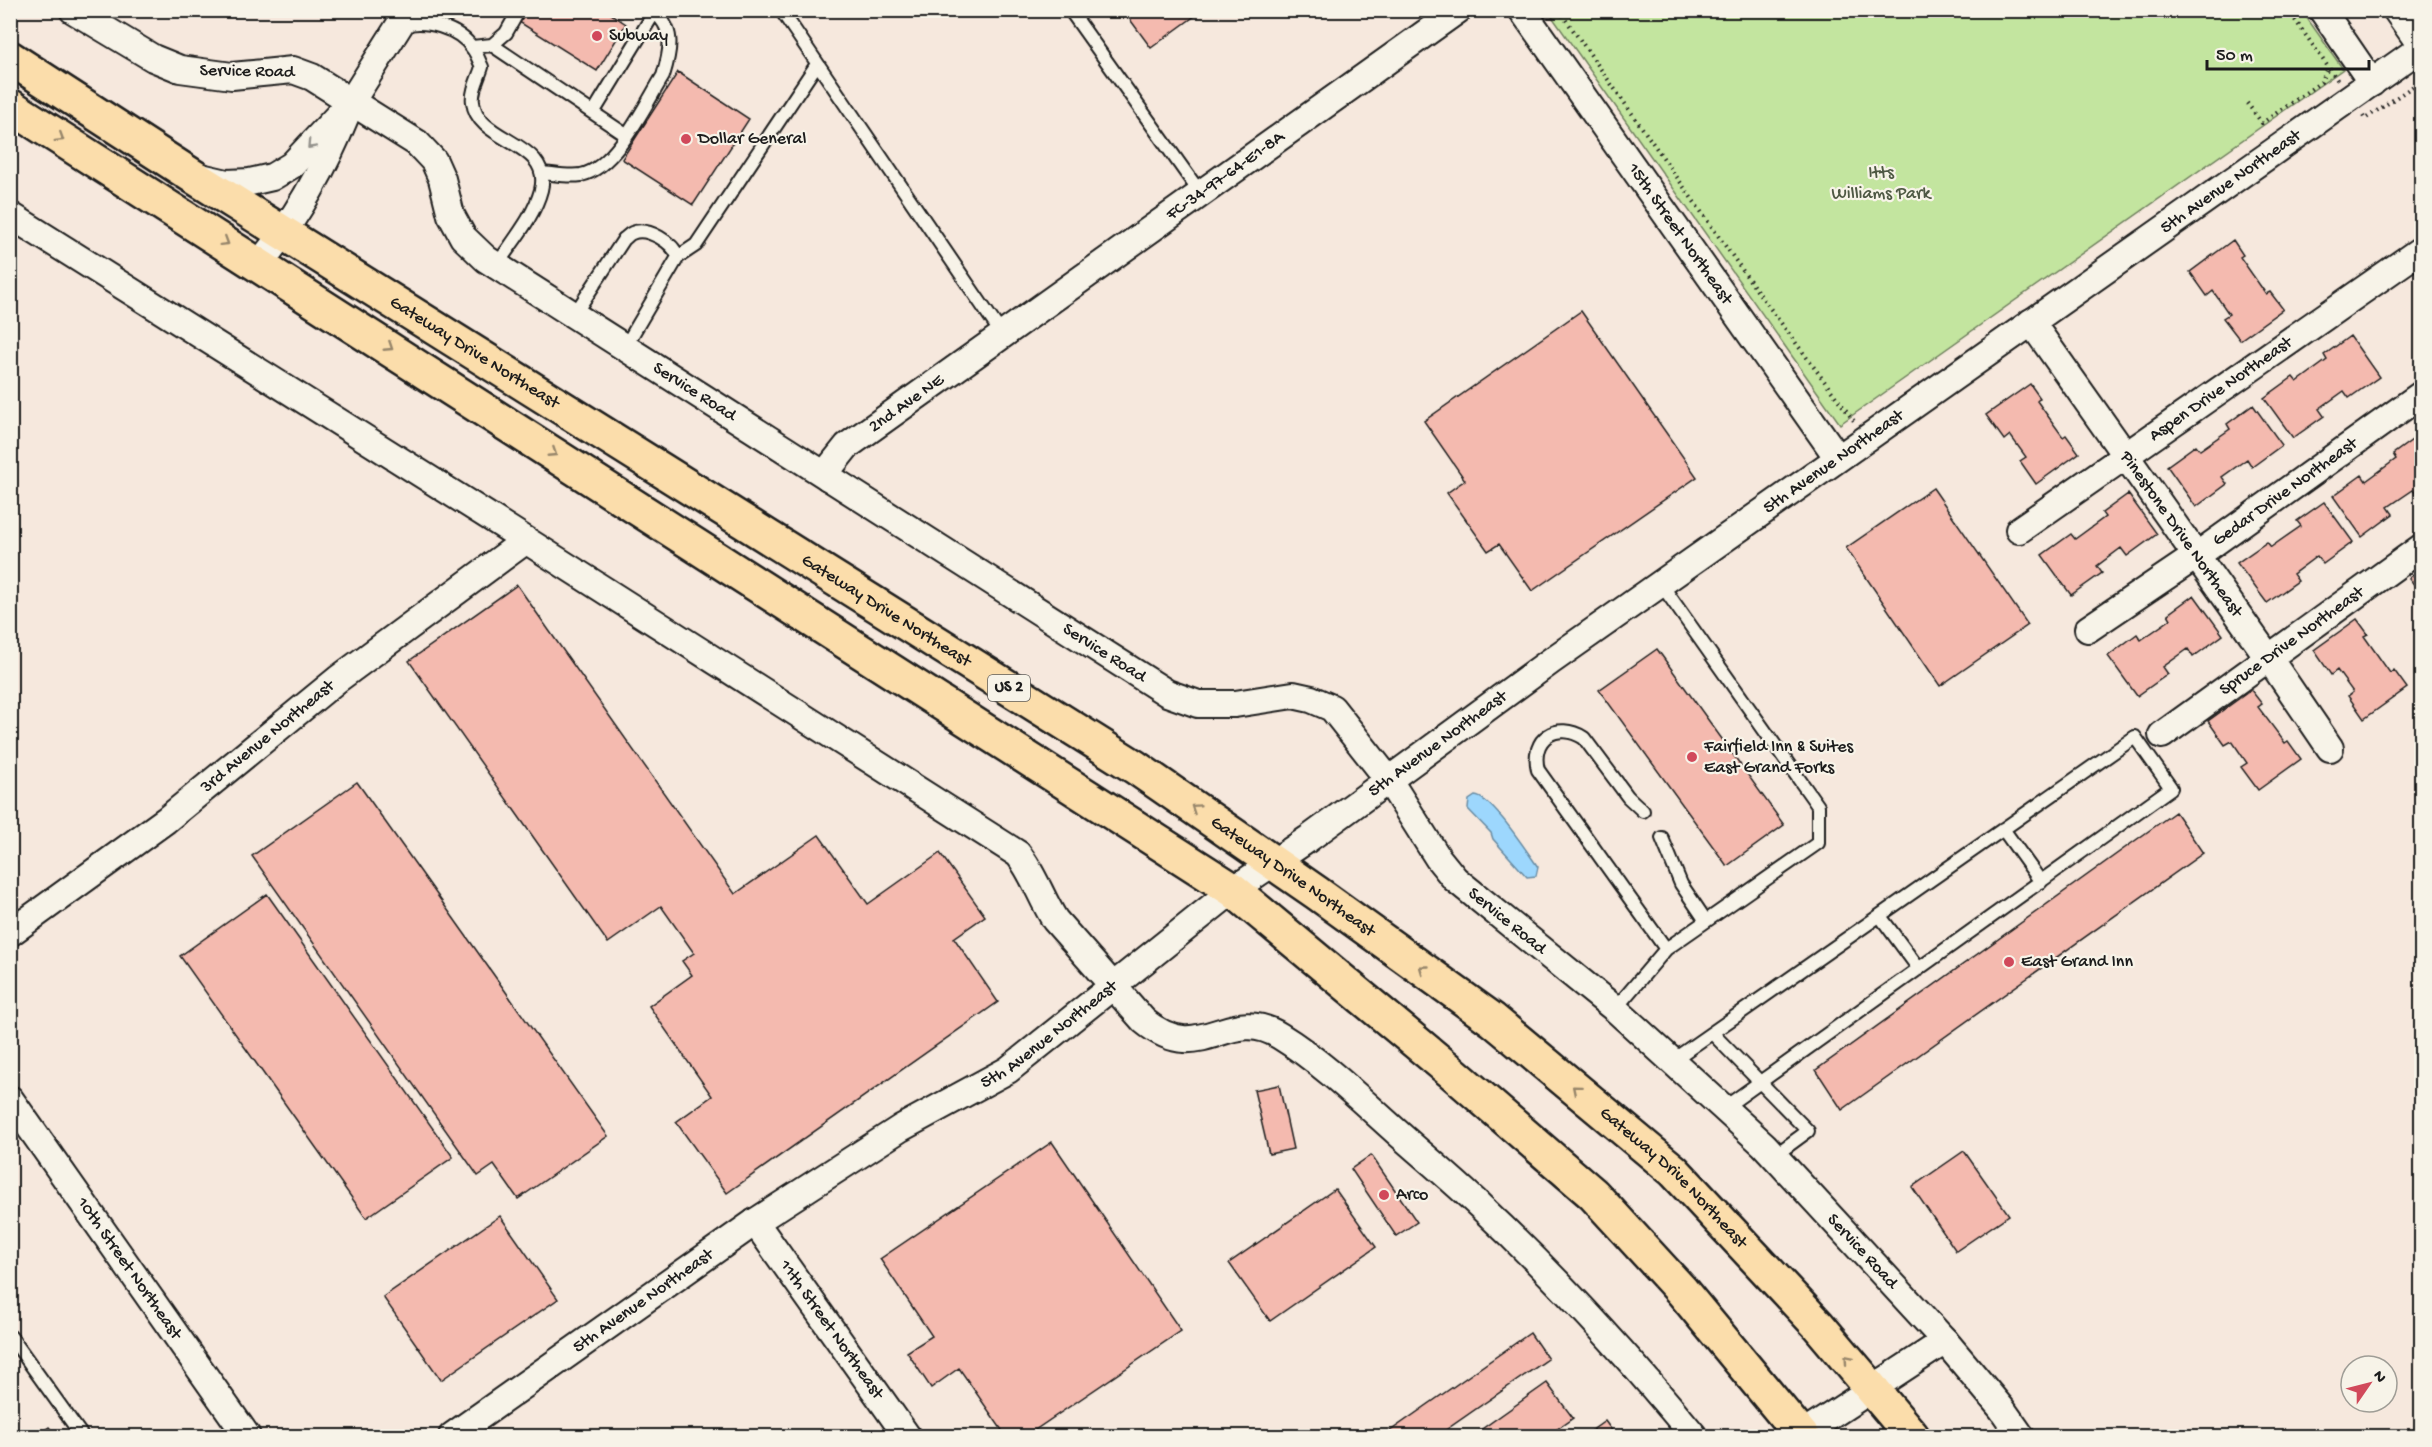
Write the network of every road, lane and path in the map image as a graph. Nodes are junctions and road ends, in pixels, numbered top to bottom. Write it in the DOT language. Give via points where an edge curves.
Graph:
graph roads {
  1 [pos="73,10"];
  2 [pos="519,10"];
  3 [pos="781,10"];
  4 [pos="1070,10"];
  5 [pos="1458,10"];
  6 [pos="1522,10"];
  7 [pos="1559,10"];
  8 [pos="2288,10"];
  9 [pos="2322,10"];
  10 [pos="2396,10"];
  11 [pos="652,12"];
  12 [pos="404,19"];
  13 [pos="492,45"];
  14 [pos="472,47"];
  15 [pos="2421,47"];
  16 [pos="10,58"];
  17 [pos="817,64"];
  18 [pos="2328,67"];
  19 [pos="2372,82"];
  20 [pos="2350,98"];
  21 [pos="351,102"];
  22 [pos="2247,103"];
  23 [pos="10,106"];
  24 [pos="593,113"];
  25 [pos="626,135"];
  26 [pos="543,173"];
  27 [pos="191,176"];
  28 [pos="1201,194"];
  29 [pos="10,215"];
  30 [pos="285,232"];
  31 [pos="2421,249"];
  32 [pos="678,257"];
  33 [pos="259,264"];
  34 [pos="497,265"];
  35 [pos="574,315"];
  36 [pos="2031,322"];
  37 [pos="996,341"];
  38 [pos="625,347"];
  39 [pos="2421,394"];
  40 [pos="1867,438"];
  41 [pos="2126,456"];
  42 [pos="1838,458"];
  43 [pos="828,477"];
  44 [pos="2019,531"];
  45 [pos="525,541"];
  46 [pos="2421,547"];
  47 [pos="2196,555"];
  48 [pos="1661,584"];
  49 [pos="2088,629"];
  50 [pos="2268,657"];
  51 [pos="2162,735"];
  52 [pos="2330,748"];
  53 [pos="1388,779"];
  54 [pos="1643,811"];
  55 [pos="2003,829"];
  56 [pos="1662,838"];
  57 [pos="1275,863"];
  58 [pos="2041,882"];
  59 [pos="1233,890"];
  60 [pos="1880,916"];
  61 [pos="1706,921"];
  62 [pos="10,933"];
  63 [pos="1666,949"];
  64 [pos="1919,969"];
  65 [pos="1114,987"];
  66 [pos="1615,1009"];
  67 [pos="1712,1033"];
  68 [pos="1673,1060"];
  69 [pos="1761,1082"];
  70 [pos="10,1099"];
  71 [pos="1724,1108"];
  72 [pos="1774,1156"];
  73 [pos="755,1222"];
  74 [pos="11,1337"];
  75 [pos="1945,1341"];
  76 [pos="1874,1389"];
  77 [pos="1801,1436"];
  78 [pos="82,1437"];
  79 [pos="247,1437"];
  80 [pos="452,1437"];
  81 [pos="907,1437"];
  82 [pos="1694,1437"];
  83 [pos="1912,1437"];
  84 [pos="2021,1437"];
  1 -- 21 [label="street, Service Road" via="153,58 180,69 232,76 293,70 312,77"];
  2 -- 13 [label="lane" via="506,33"];
  3 -- 17 [label="lane"];
  4 -- 28 [label="lane"];
  5 -- 28 [label="street, FC-34-97-64-E1-8A"];
  6 -- 42 [label="street, 15th Street Northeast"];
  7 -- 40 [label="path" via="1755,288"];
  8 -- 18 [label="path"];
  9 -- 19 [label="street"];
  10 -- 15 [label="street"];
  11 -- 24 [label="lane"];
  11 -- 25 [label="lane" via="669,30 668,62"];
  12 -- 14 [label="lane" via="459,36"];
  12 -- 21 [label="street"];
  13 -- 14 [label="lane"];
  13 -- 24 [label="lane"];
  14 -- 26 [label="lane" via="482,67 472,100 475,114 532,155"];
  15 -- 19 [label="street, 5th Avenue Northeast"];
  16 -- 27 [label="highway, Gateway Drive Northeast / US 2"];
  17 -- 32 [label="lane" via="696,245"];
  17 -- 37 [label="lane" via="999,330"];
  18 -- 20 [label="path"];
  18 -- 22 [label="path" via="2321,81 2262,123"];
  19 -- 20 [label="street, 5th Avenue Northeast"];
  20 -- 36 [label="street, 5th Avenue Northeast"];
  21 -- 27 [label="street, one-way" via="292,165 272,177 226,183"];
  21 -- 30 [label="street" via="330,154"];
  21 -- 34 [label="street, Service Road" via="417,143 434,161 451,216 463,237"];
  23 -- 33 [label="highway, US 2, one-way"];
  24 -- 25 [label="lane"];
  25 -- 26 [label="lane" via="613,155 596,170 579,176"];
  26 -- 34 [label="lane" via="536,205"];
  27 -- 30 [label="highway, Gateway Drive Northeast / US 2"];
  28 -- 37 [label="street, FC-34-97-64-E1-8A"];
  29 -- 45 [label="street"];
  30 -- 33 [label="street"];
  57 -- 30 [label="highway, Gateway Drive Northeast / US 2, one-way" via="1134,767"];
  31 -- 41 [label="street, Aspen Drive Northeast"];
  32 -- 35 [label="lane" via="675,249 649,232 634,232 624,239"];
  32 -- 38 [label="lane"];
  33 -- 59 [label="highway, US 2, one-way"];
  34 -- 35 [label="street, Service Road"];
  35 -- 38 [label="street, Service Road"];
  36 -- 40 [label="street, 5th Avenue Northeast"];
  36 -- 41 [label="street, Pinestone Drive Northeast"];
  37 -- 43 [label="street, 2nd Ave NE" via="847,446 831,466"];
  38 -- 43 [label="street, Service Road"];
  39 -- 47 [label="street, Gedar Drive Northeast"];
  40 -- 42 [label="street, 5th Avenue Northeast"];
  41 -- 44 [label="street, Aspen Drive Northeast"];
  41 -- 47 [label="street, Pinestone Drive Northeast"];
  42 -- 48 [label="street, 5th Avenue Northeast"];
  43 -- 53 [label="street, Service Road" via="1167,693 1198,704 1235,704 1293,695 1332,708"];
  45 -- 62 [label="street, 3rd Avenue Northeast" via="338,680 166,820"];
  45 -- 65 [label="street" via="1018,854 1030,869 1055,920"];
  46 -- 50 [label="street, Spruce Drive Northeast"];
  47 -- 49 [label="street, Gedar Drive Northeast"];
  47 -- 50 [label="street, Pinestone Drive Northeast"];
  48 -- 53 [label="street, 5th Avenue Northeast"];
  48 -- 61 [label="lane" via="1818,806 1818,843"];
  50 -- 51 [label="street, Spruce Drive Northeast"];
  50 -- 52 [label="street, Pinestone Drive Northeast"];
  53 -- 57 [label="street, 5th Avenue Northeast"];
  53 -- 66 [label="street, Service Road" via="1455,879"];
  54 -- 63 [label="lane" via="1584,738 1563,730 1538,744 1534,757 1538,770"];
  55 -- 58 [label="lane"];
  55 -- 58 [label="lane" via="2135,737 2171,788"];
  55 -- 60 [label="lane"];
  56 -- 61 [label="lane" via="1681,884"];
  57 -- 59 [label="street, 5th Avenue Northeast"];
  76 -- 57 [label="highway, Gateway Drive Northeast / US 2, one-way" via="1674,1171 1493,1020"];
  58 -- 64 [label="lane"];
  59 -- 65 [label="street, 5th Avenue Northeast"];
  59 -- 77 [label="highway, US 2" via="1593,1194 1682,1290"];
  60 -- 64 [label="lane"];
  60 -- 67 [label="lane"];
  61 -- 63 [label="lane"];
  63 -- 66 [label="lane"];
  64 -- 69 [label="lane"];
  65 -- 73 [label="street, 5th Avenue Northeast" via="1008,1070 901,1128"];
  65 -- 82 [label="street" via="1144,1021 1175,1039 1193,1040 1251,1026 1278,1034 1292,1044 1481,1206 1562,1287"];
  66 -- 68 [label="street, Service Road"];
  67 -- 68 [label="lane"];
  67 -- 69 [label="lane"];
  68 -- 71 [label="street, Service Road"];
  69 -- 71 [label="lane"];
  69 -- 72 [label="lane" via="1808,1131"];
  70 -- 79 [label="street, 10th Street Northeast"];
  71 -- 72 [label="street, Service Road"];
  72 -- 75 [label="street, Service Road"];
  73 -- 80 [label="street, 5th Avenue Northeast"];
  73 -- 81 [label="street, 11th Street Northeast"];
  74 -- 78 [label="lane"];
  75 -- 76 [label="street"];
  75 -- 84 [label="street, Service Road"];
  76 -- 77 [label="street"];
  76 -- 83 [label="highway, Gateway Drive Northeast / US 2"];
}
